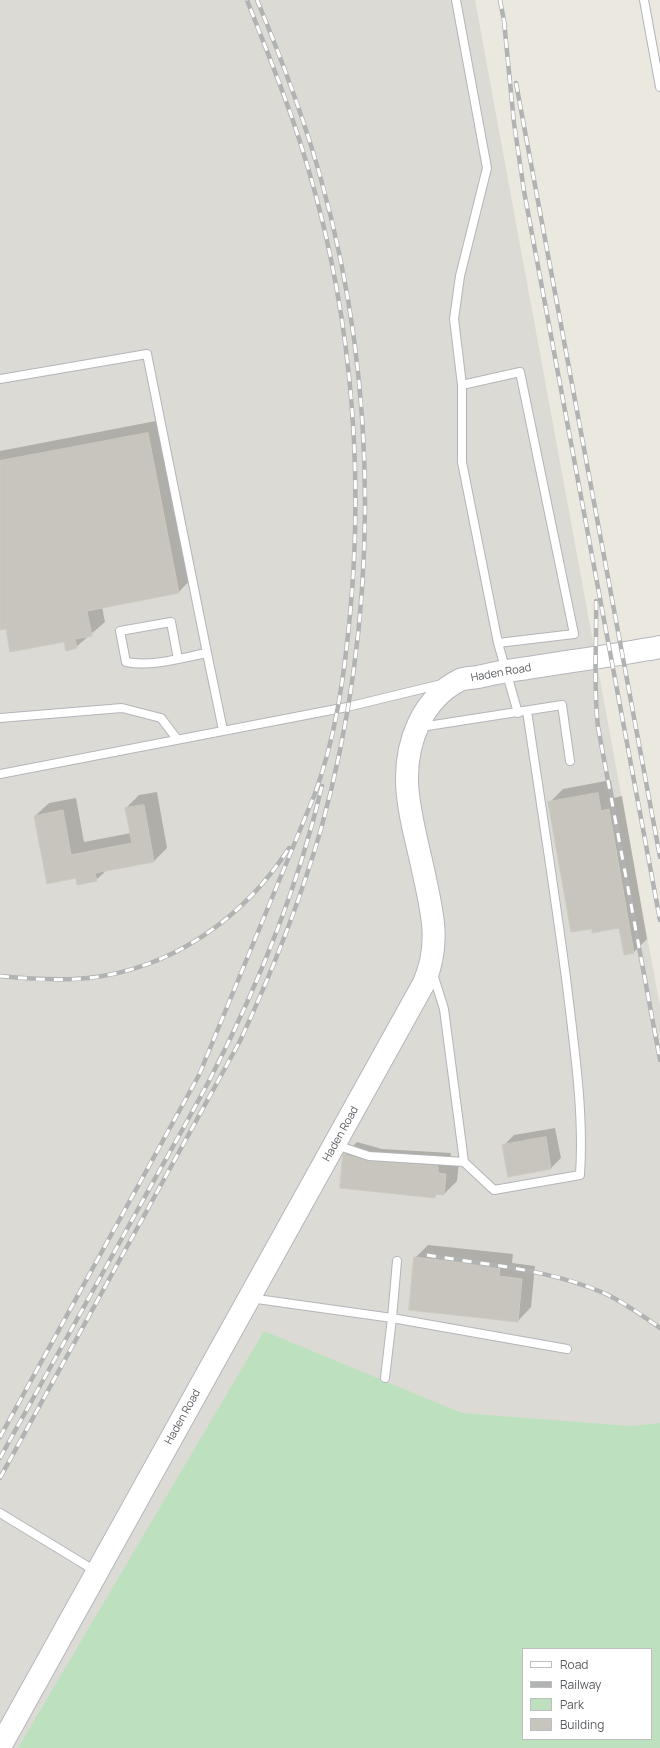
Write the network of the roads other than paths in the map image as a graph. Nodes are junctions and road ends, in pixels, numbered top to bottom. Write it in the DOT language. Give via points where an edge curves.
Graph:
graph roads {
  1 [pos="456,0"];
  2 [pos="644,0"];
  3 [pos="658,68"];
  4 [pos="660,87"];
  5 [pos="0,379"];
  6 [pos="462,385"];
  7 [pos="498,643"];
  8 [pos="660,647"];
  9 [pos="207,653"];
  10 [pos="178,659"];
  11 [pos="507,671"];
  12 [pos="461,680"];
  13 [pos="522,712"];
  14 [pos="0,718"];
  15 [pos="417,728"];
  16 [pos="223,730"];
  17 [pos="177,739"];
  18 [pos="570,761"];
  19 [pos="0,774"];
  20 [pos="431,967"];
  21 [pos="335,1145"];
  22 [pos="464,1162"];
  23 [pos="396,1261"];
  24 [pos="249,1298"];
  25 [pos="392,1318"];
  26 [pos="567,1349"];
  27 [pos="385,1378"];
  28 [pos="0,1513"];
  29 [pos="98,1572"];
  30 [pos="0,1747"];
  1 -- 6 [label="lane" via="486,168 460,276 454,319"];
  2 -- 3 [label="lane"];
  3 -- 4 [label="lane"];
  5 -- 9 [label="lane" via="146,354"];
  6 -- 7 [label="lane" via="462,462"];
  6 -- 7 [label="lane" via="520,372 574,634"];
  7 -- 11 [label="lane"];
  8 -- 11 [label="street, Haden Road"];
  9 -- 10 [label="lane"];
  9 -- 16 [label="lane"];
  10 -- 10 [label="lane" via="140,665 126,662 120,631 171,622"];
  11 -- 12 [label="street, Haden Road"];
  11 -- 13 [label="lane"];
  12 -- 15 [label="street, Haden Road" via="435,698 424,712"];
  12 -- 16 [label="lane" via="347,707"];
  13 -- 15 [label="lane"];
  13 -- 18 [label="lane" via="562,705"];
  13 -- 22 [label="lane" via="559,918 580,1088 580,1175 494,1190"];
  14 -- 17 [label="lane" via="122,708 161,718"];
  15 -- 20 [label="street, Haden Road" via="408,762 407,782 432,914 434,952"];
  16 -- 17 [label="lane"];
  17 -- 19 [label="lane"];
  20 -- 21 [label="street, Haden Road"];
  20 -- 22 [label="lane" via="444,1009"];
  21 -- 22 [label="lane" via="369,1156"];
  21 -- 24 [label="street, Haden Road"];
  23 -- 25 [label="lane"];
  24 -- 25 [label="lane"];
  24 -- 29 [label="street, Haden Road"];
  25 -- 26 [label="lane"];
  25 -- 27 [label="lane"];
  28 -- 29 [label="lane"];
  29 -- 30 [label="street, Haden Road"];
}
